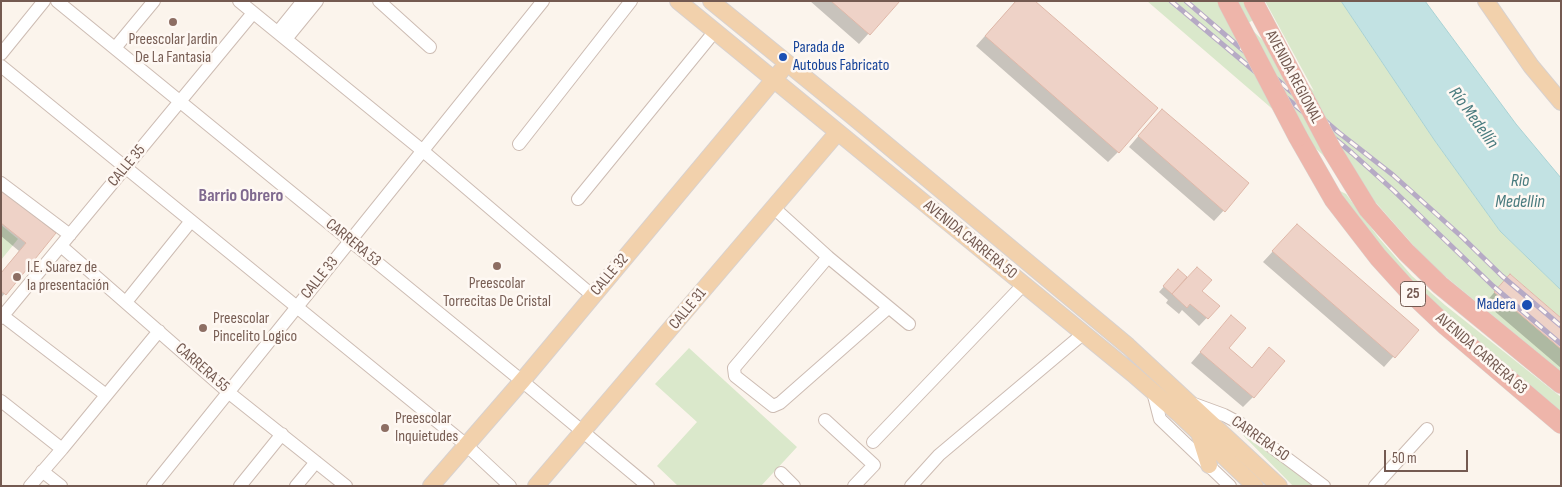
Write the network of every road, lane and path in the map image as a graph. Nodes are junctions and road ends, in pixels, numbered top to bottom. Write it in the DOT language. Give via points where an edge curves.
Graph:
graph roads {
  1 [pos="44,1"];
  2 [pos="57,1"];
  3 [pos="154,1"];
  4 [pos="240,1"];
  5 [pos="303,1"];
  6 [pos="317,1"];
  7 [pos="379,1"];
  8 [pos="544,1"];
  9 [pos="631,1"];
  10 [pos="678,1"];
  11 [pos="711,1"];
  12 [pos="1227,1"];
  13 [pos="1253,1"];
  14 [pos="1486,1"];
  15 [pos="254,13"];
  16 [pos="715,32"];
  17 [pos="282,35"];
  18 [pos="430,47"];
  19 [pos="115,48"];
  20 [pos="1,54"];
  21 [pos="788,64"];
  22 [pos="1,66"];
  23 [pos="774,80"];
  24 [pos="180,102"];
  25 [pos="1561,102"];
  26 [pos="838,132"];
  27 [pos="1298,137"];
  28 [pos="519,144"];
  29 [pos="423,151"];
  30 [pos="1332,152"];
  31 [pos="125,168"];
  32 [pos="1,183"];
  33 [pos="578,199"];
  34 [pos="774,208"];
  35 [pos="191,221"];
  36 [pos="70,235"];
  37 [pos="350,241"];
  38 [pos="61,246"];
  39 [pos="828,256"];
  40 [pos="1024,284"];
  41 [pos="593,296"];
  42 [pos="126,302"];
  43 [pos="297,307"];
  44 [pos="888,308"];
  45 [pos="2,317"];
  46 [pos="909,324"];
  47 [pos="159,331"];
  48 [pos="1084,333"];
  49 [pos="522,381"];
  50 [pos="1561,384"];
  51 [pos="228,392"];
  52 [pos="1153,392"];
  53 [pos="106,395"];
  54 [pos="1,401"];
  55 [pos="1185,409"];
  56 [pos="826,420"];
  57 [pos="1561,424"];
  58 [pos="1427,429"];
  59 [pos="583,432"];
  60 [pos="1199,433"];
  61 [pos="282,434"];
  62 [pos="873,442"];
  63 [pos="465,444"];
  64 [pos="62,449"];
  65 [pos="316,462"];
  66 [pos="1208,465"];
  67 [pos="42,471"];
  68 [pos="782,473"];
  69 [pos="539,485"];
  70 [pos="30,486"];
  71 [pos="61,486"];
  72 [pos="153,486"];
  73 [pos="240,486"];
  74 [pos="296,486"];
  75 [pos="346,486"];
  76 [pos="430,486"];
  77 [pos="510,486"];
  78 [pos="648,486"];
  79 [pos="794,486"];
  80 [pos="854,486"];
  81 [pos="911,486"];
  82 [pos="1230,486"];
  83 [pos="1255,486"];
  84 [pos="1279,486"];
  85 [pos="1324,486"];
  86 [pos="1375,486"];
  1 -- 20 [label="street"];
  2 -- 19 [label="street, CARRERA 53"];
  3 -- 19 [label="street"];
  4 -- 15 [label="street"];
  5 -- 17 [label="street"];
  6 -- 17 [label="street"];
  7 -- 18 [label="street"];
  8 -- 29 [label="street, CALLE 33"];
  9 -- 28 [label="street"];
  10 -- 16 [label="main road, AVENIDA CARRERA 50"];
  11 -- 21 [label="main road, AVENIDA CARRERA 50"];
  12 -- 27 [label="highway, AVENIDA REGIONAL / 25, bridge"];
  13 -- 30 [label="highway, AVENIDA REGIONAL / 25, bridge"];
  14 -- 25 [label="main road" via="1530,66"];
  15 -- 17 [label="street"];
  15 -- 24 [label="street, CALLE 35"];
  16 -- 23 [label="main road, AVENIDA CARRERA 50"];
  16 -- 33 [label="street"];
  17 -- 29 [label="street"];
  19 -- 24 [label="street, CARRERA 53"];
  21 -- 23 [label="main road, CALLE 32"];
  21 -- 55 [label="main road, AVENIDA CARRERA 50" via="1114,334"];
  22 -- 31 [label="street"];
  23 -- 26 [label="main road, AVENIDA CARRERA 50"];
  23 -- 41 [label="main road, CALLE 32"];
  24 -- 31 [label="street, CALLE 35"];
  24 -- 37 [label="street, CARRERA 53"];
  26 -- 34 [label="main road, CALLE 31"];
  26 -- 40 [label="main road, AVENIDA CARRERA 50"];
  27 -- 57 [label="highway, AVENIDA CARRERA 63 / 25" via="1334,200 1378,257 1446,326"];
  29 -- 37 [label="street, CALLE 33"];
  29 -- 41 [label="street"];
  30 -- 50 [label="highway, AVENIDA CARRERA 63 / 25" via="1368,209 1406,252 1440,285"];
  31 -- 35 [label="street"];
  31 -- 36 [label="street, CALLE 35"];
  32 -- 36 [label="street"];
  34 -- 39 [label="street"];
  34 -- 59 [label="main road, CALLE 31"];
  35 -- 42 [label="street"];
  35 -- 43 [label="street"];
  36 -- 38 [label="street, CALLE 35"];
  37 -- 43 [label="street, CALLE 33"];
  37 -- 49 [label="street, CARRERA 53"];
  38 -- 42 [label="street, CARRERA 55"];
  38 -- 45 [label="street, CALLE 35"];
  39 -- 44 [label="street"];
  39 -- 44 [label="street" via="734,368 735,376 774,406"];
  40 -- 48 [label="main road, AVENIDA CARRERA 50"];
  40 -- 62 [label="street"];
  41 -- 49 [label="main road, CALLE 32"];
  42 -- 47 [label="street, CARRERA 55"];
  43 -- 51 [label="street, CALLE 33"];
  43 -- 63 [label="street"];
  44 -- 46 [label="street"];
  45 -- 53 [label="street"];
  47 -- 51 [label="street, CARRERA 55"];
  47 -- 53 [label="street"];
  48 -- 52 [label="main road, AVENIDA CARRERA 50"];
  48 -- 81 [label="street" via="938,455"];
  49 -- 59 [label="street, CARRERA 53"];
  49 -- 63 [label="main road, CALLE 32"];
  51 -- 61 [label="street, CARRERA 55"];
  51 -- 72 [label="street, CALLE 33"];
  52 -- 55 [label="main road, AVENIDA CARRERA 50"];
  52 -- 66 [label="street" via="1160,419"];
  53 -- 64 [label="street"];
  54 -- 64 [label="street"];
  55 -- 60 [label="main road, AVENIDA CARRERA 50"];
  55 -- 84 [label="main road, AVENIDA CARRERA 50"];
  55 -- 85 [label="street, CARRERA 50" via="1224,415 1241,424"];
  56 -- 80 [label="street" via="874,465"];
  58 -- 86 [label="street"];
  59 -- 69 [label="main road, CALLE 31"];
  59 -- 78 [label="street, CARRERA 53"];
  60 -- 66 [label="main road"];
  60 -- 83 [label="main road, AVENIDA CARRERA 50"];
  61 -- 65 [label="street, CARRERA 55"];
  61 -- 73 [label="street"];
  63 -- 76 [label="main road, CALLE 32"];
  63 -- 77 [label="street"];
  64 -- 67 [label="street"];
  65 -- 74 [label="street"];
  65 -- 75 [label="street, CARRERA 55"];
  66 -- 82 [label="street"];
  67 -- 70 [label="street"];
  67 -- 71 [label="street"];
  68 -- 79 [label="street"];
}
